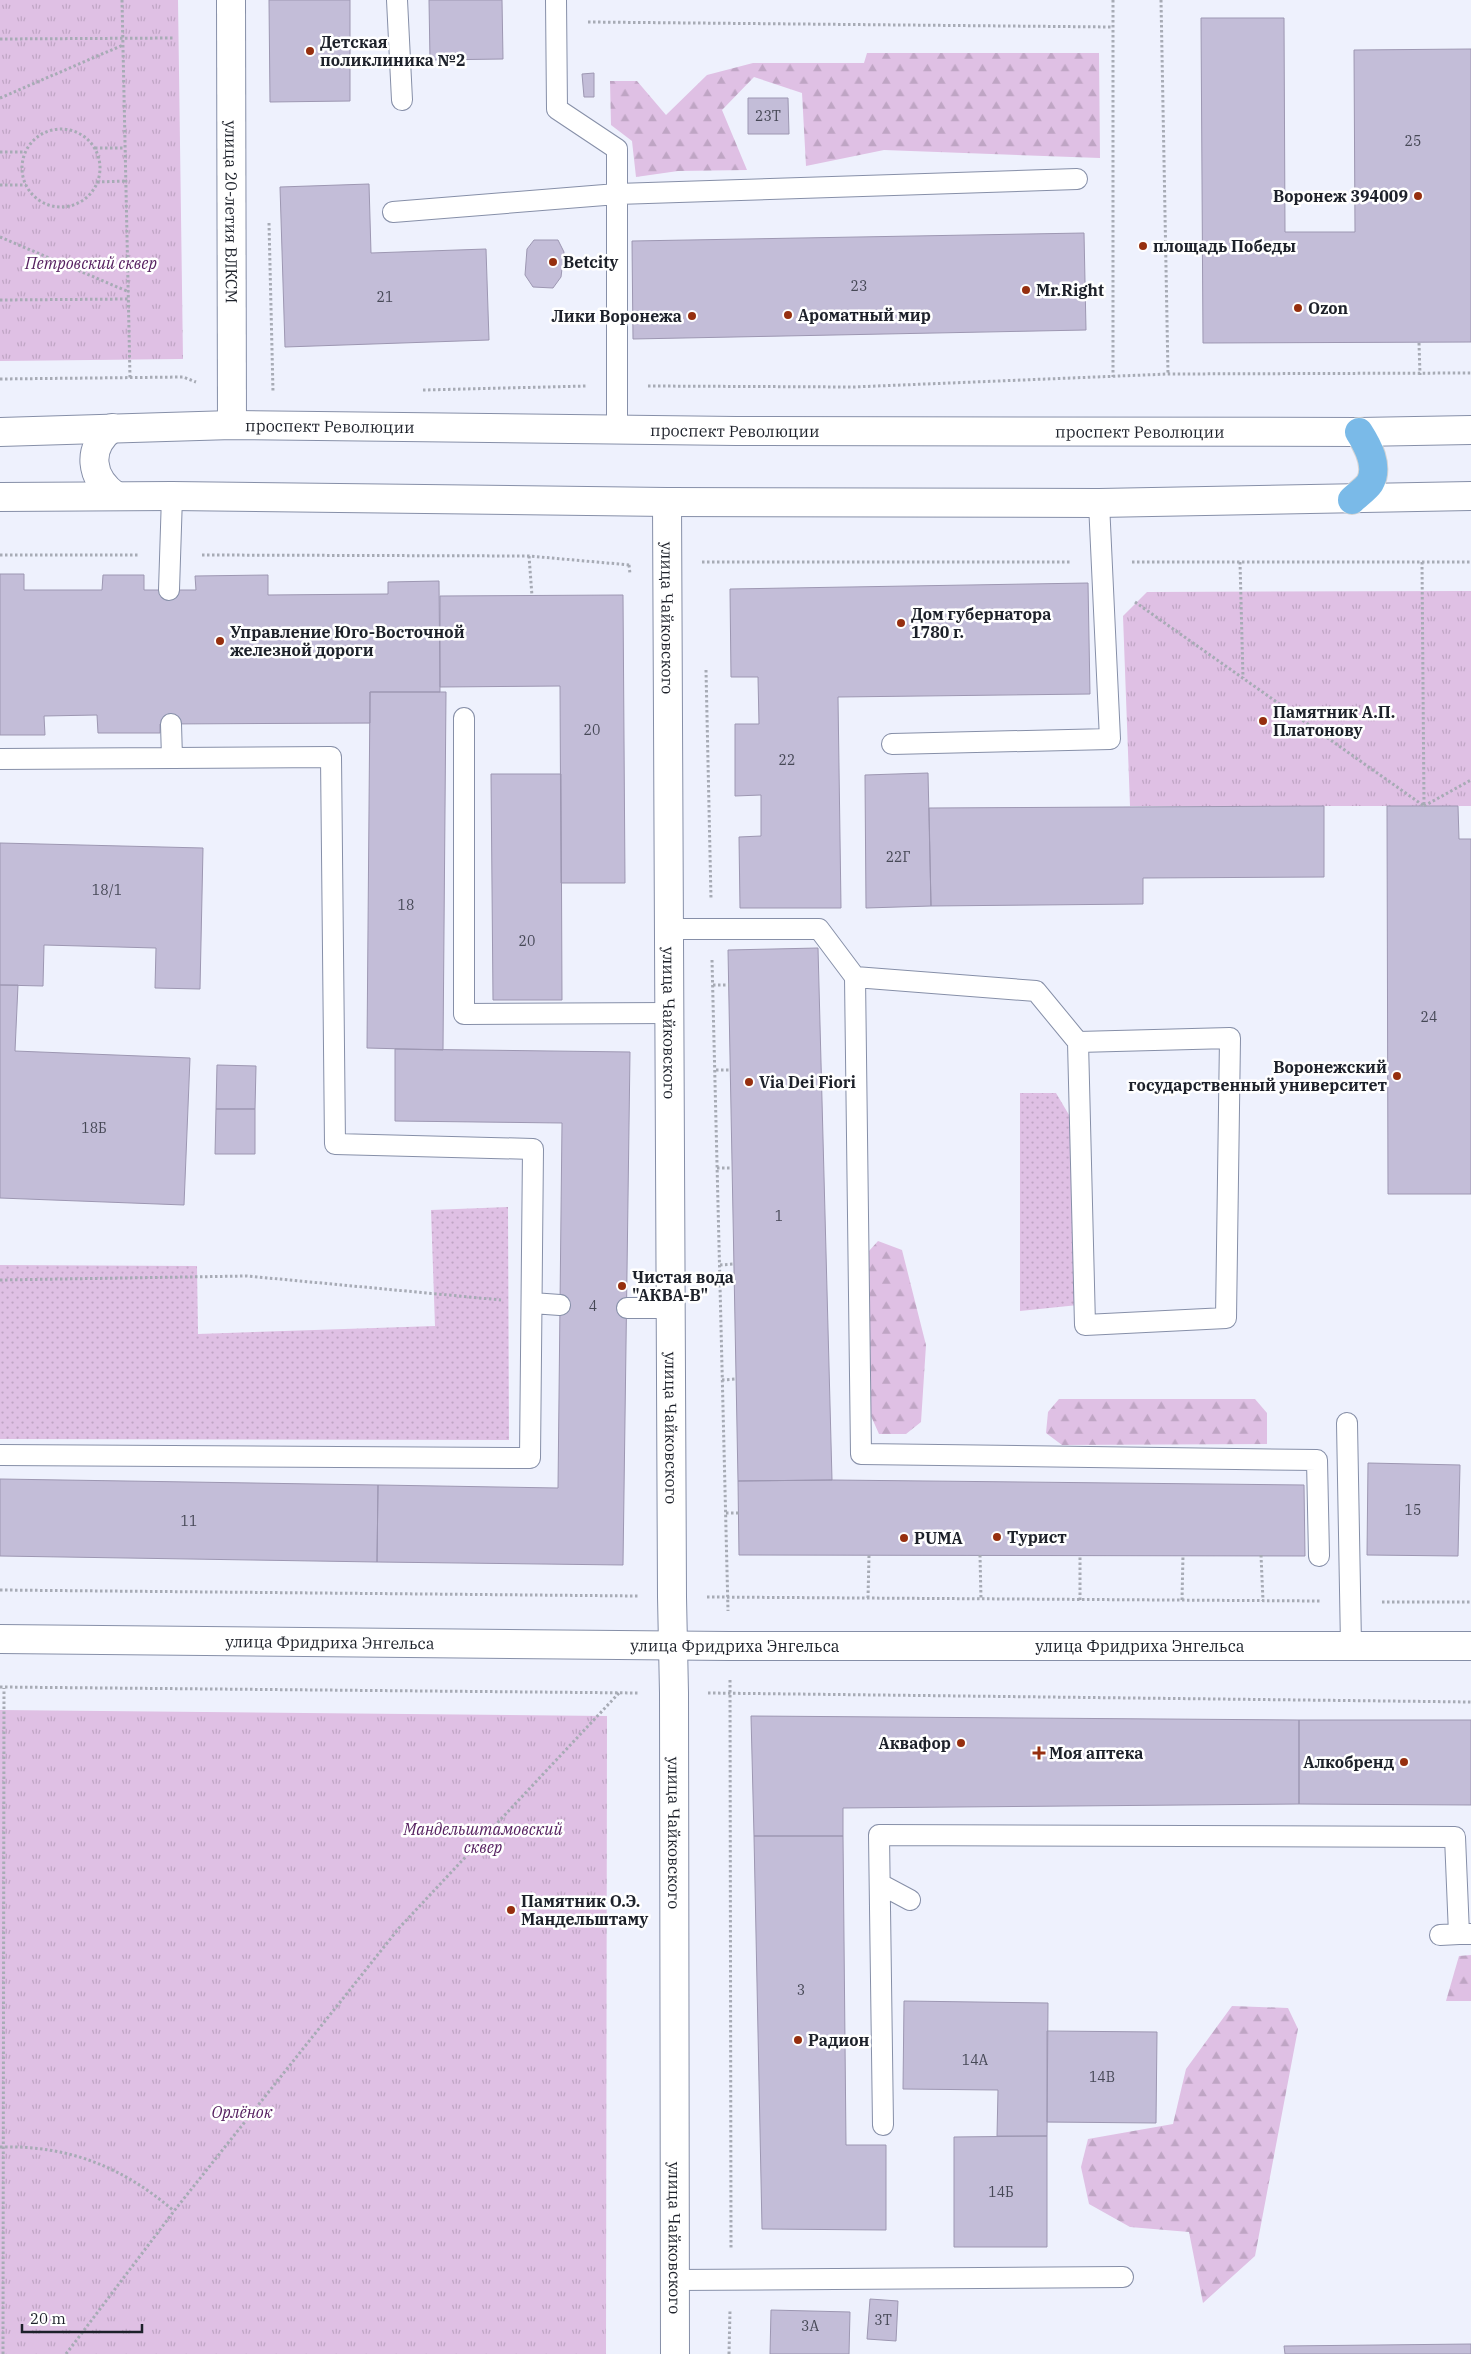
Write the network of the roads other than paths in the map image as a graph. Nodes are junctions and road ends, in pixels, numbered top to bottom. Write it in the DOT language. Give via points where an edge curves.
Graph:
graph roads {
  1 [pos="231,0"];
  2 [pos="398,0"];
  3 [pos="556,0"];
  4 [pos="402,100"];
  5 [pos="1077,179"];
  6 [pos="617,194"];
  7 [pos="393,212"];
  8 [pos="232,425"];
  9 [pos="112,428"];
  10 [pos="617,428"];
  11 [pos="1471,430"];
  12 [pos="0,432"];
  13 [pos="1359,432"];
  14 [pos="116,496"];
  15 [pos="172,496"];
  16 [pos="1471,496"];
  17 [pos="0,498"];
  18 [pos="1352,500"];
  19 [pos="667,502"];
  20 [pos="1099,503"];
  21 [pos="170,590"];
  22 [pos="464,718"];
  23 [pos="171,724"];
  24 [pos="892,744"];
  25 [pos="172,758"];
  26 [pos="0,759"];
  27 [pos="669,929"];
  28 [pos="855,977"];
  29 [pos="670,1013"];
  30 [pos="1078,1042"];
  31 [pos="532,1303"];
  32 [pos="560,1305"];
  33 [pos="627,1308"];
  34 [pos="670,1308"];
  35 [pos="1346,1423"];
  36 [pos="0,1455"];
  37 [pos="1319,1556"];
  38 [pos="0,1638"];
  39 [pos="672,1645"];
  40 [pos="1351,1646"];
  41 [pos="1471,1646"];
  42 [pos="880,1884"];
  43 [pos="910,1900"];
  44 [pos="1457,1934"];
  45 [pos="883,2125"];
  46 [pos="1123,2276"];
  47 [pos="674,2280"];
  48 [pos="675,2354"];
  1 -- 8 [label="street, улица 20-летия ВЛКСМ"];
  2 -- 4 [label="lane"];
  3 -- 6 [label="lane" via="557,109 617,149"];
  5 -- 6 [label="lane"];
  6 -- 7 [label="lane"];
  6 -- 10 [label="lane"];
  8 -- 9 [label="street, проспект Революции"];
  8 -- 10 [label="street, проспект Революции"];
  9 -- 12 [label="street, проспект Революции"];
  9 -- 14 [label="street" via="101,437 95,452 95,466 103,488"];
  10 -- 13 [label="street, проспект Революции" via="736,432"];
  11 -- 13 [label="street, проспект Революции"];
  13 -- 18 [label="main road" via="1368,446 1373,464 1370,483"];
  14 -- 15 [label="street"];
  14 -- 17 [label="street"];
  15 -- 19 [label="street"];
  15 -- 21 [label="lane"];
  16 -- 18 [label="street"];
  18 -- 20 [label="street"];
  19 -- 20 [label="street"];
  19 -- 27 [label="street, улица Чайковского"];
  20 -- 24 [label="lane" via="1110,739"];
  22 -- 29 [label="lane" via="464,1014"];
  23 -- 25 [label="lane"];
  25 -- 26 [label="lane"];
  25 -- 31 [label="lane" via="331,757 335,1144 532,1149"];
  27 -- 28 [label="lane" via="819,929"];
  27 -- 29 [label="street, улица Чайковского"];
  28 -- 30 [label="lane" via="1036,991"];
  28 -- 37 [label="lane" via="861,1454 1317,1460"];
  29 -- 34 [label="street, улица Чайковского"];
  30 -- 30 [label="lane" via="1230,1038 1226,1318 1085,1325"];
  31 -- 32 [label="lane"];
  31 -- 36 [label="lane" via="530,1458"];
  33 -- 34 [label="lane"];
  34 -- 39 [label="street, улица Чайковского"];
  35 -- 40 [label="lane"];
  38 -- 39 [label="street, улица Фридриха Энгельса"];
  39 -- 40 [label="street, улица Фридриха Энгельса"];
  39 -- 47 [label="street, улица Чайковского"];
  40 -- 41 [label="street, улица Фридриха Энгельса"];
  42 -- 43 [label="lane"];
  42 -- 44 [label="lane" via="879,1835 1455,1837"];
  42 -- 45 [label="lane"];
  46 -- 47 [label="lane"];
  47 -- 48 [label="street, улица Чайковского"];
}
